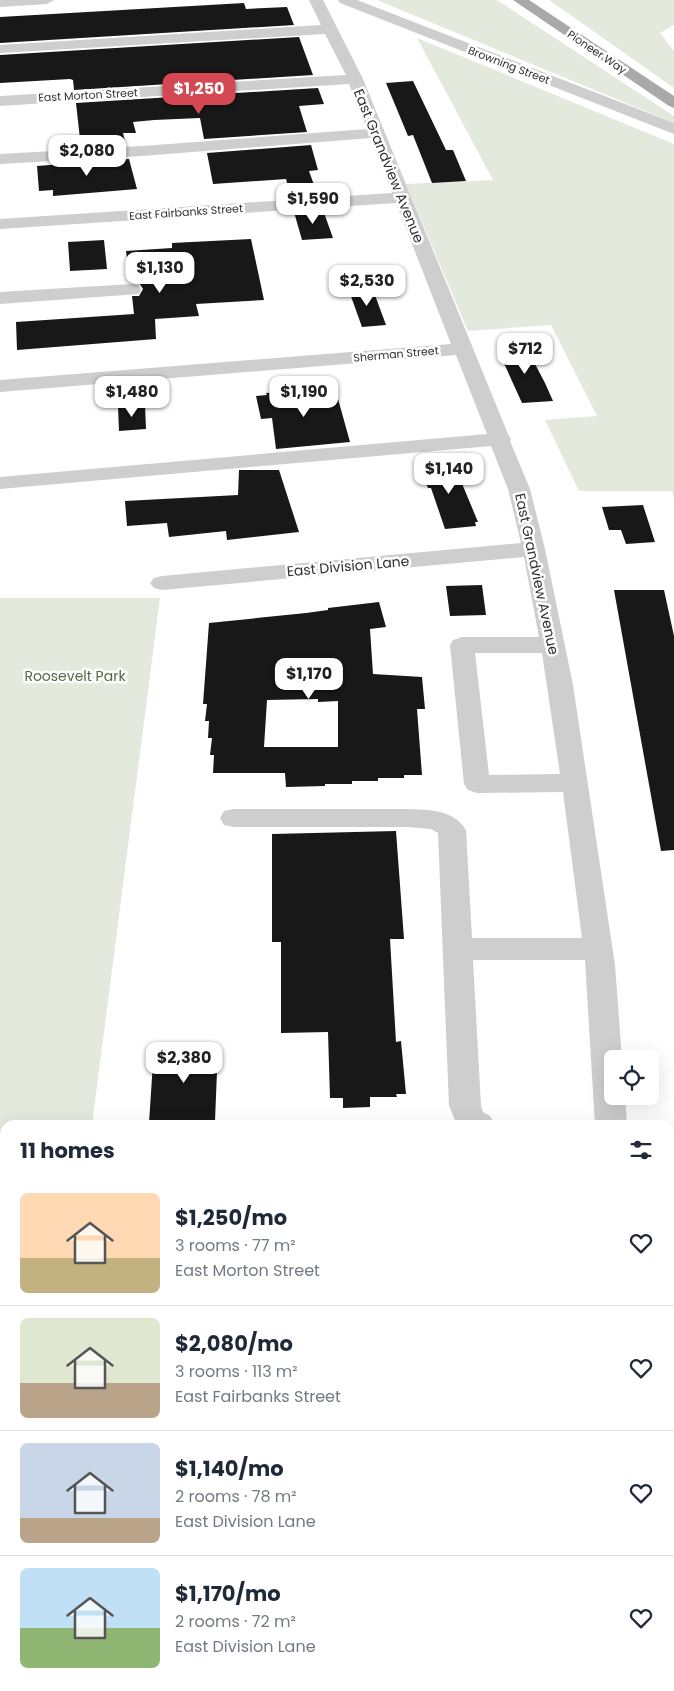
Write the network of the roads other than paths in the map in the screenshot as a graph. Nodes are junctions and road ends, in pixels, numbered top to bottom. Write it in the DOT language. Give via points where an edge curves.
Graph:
graph roads {
  1 [pos="47,0"];
  2 [pos="316,0"];
  3 [pos="345,0"];
  4 [pos="520,0"];
  5 [pos="0,2"];
  6 [pos="330,29"];
  7 [pos="0,49"];
  8 [pos="355,79"];
  9 [pos="0,101"];
  10 [pos="674,104"];
  11 [pos="674,129"];
  12 [pos="376,133"];
  13 [pos="0,159"];
  14 [pos="401,198"];
  15 [pos="0,224"];
  16 [pos="132,290"];
  17 [pos="0,298"];
  18 [pos="463,349"];
  19 [pos="0,386"];
  20 [pos="501,439"];
  21 [pos="0,483"];
  22 [pos="534,549"];
  23 [pos="162,583"];
  24 [pos="553,645"];
  25 [pos="574,782"];
  26 [pos="234,818"];
  27 [pos="458,949"];
  28 [pos="596,949"];
  29 [pos="471,1120"];
  30 [pos="611,1120"];
  1 -- 5 [label="street"];
  2 -- 6 [label="street, East Grandview Avenue"];
  3 -- 11 [label="street, Browning Street"];
  4 -- 10 [label="main road, Pioneer Way"];
  6 -- 7 [label="street"];
  6 -- 8 [label="street, East Grandview Avenue"];
  8 -- 9 [label="street, East Morton Street"];
  8 -- 12 [label="street, East Grandview Avenue"];
  12 -- 13 [label="street"];
  12 -- 14 [label="street, East Grandview Avenue"];
  14 -- 15 [label="street, East Fairbanks Street"];
  14 -- 18 [label="street, East Grandview Avenue"];
  16 -- 17 [label="street"];
  18 -- 19 [label="street, Sherman Street"];
  18 -- 20 [label="street, East Grandview Avenue"];
  20 -- 21 [label="street"];
  20 -- 22 [label="street, East Grandview Avenue" via="519,489"];
  22 -- 23 [label="street, East Division Lane"];
  22 -- 24 [label="street, East Grandview Avenue"];
  24 -- 25 [label="street, East Grandview Avenue"];
  24 -- 25 [label="street" via="462,645 478,784"];
  25 -- 28 [label="street, East Grandview Avenue"];
  26 -- 27 [label="street" via="406,818 448,825 452,830"];
  27 -- 28 [label="street"];
  27 -- 29 [label="street" via="465,1106"];
  28 -- 30 [label="street, East Grandview Avenue" via="600,965"];
}
